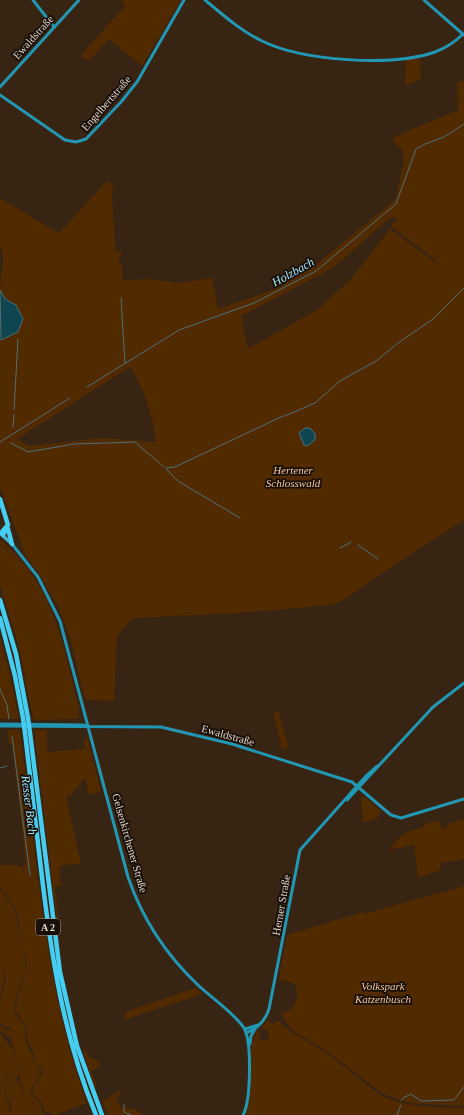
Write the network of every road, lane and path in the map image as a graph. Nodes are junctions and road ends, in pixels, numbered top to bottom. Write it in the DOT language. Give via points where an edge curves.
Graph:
graph roads {
  1 [pos="34,0"];
  2 [pos="79,0"];
  3 [pos="184,0"];
  4 [pos="205,0"];
  5 [pos="424,0"];
  6 [pos="54,27"];
  7 [pos="464,35"];
  8 [pos="0,87"];
  9 [pos="0,96"];
  10 [pos="0,499"];
  11 [pos="7,520"];
  12 [pos="8,529"];
  13 [pos="1,534"];
  14 [pos="12,544"];
  15 [pos="0,600"];
  16 [pos="0,618"];
  17 [pos="464,683"];
  18 [pos="25,718"];
  19 [pos="86,718"];
  20 [pos="0,725"];
  21 [pos="79,725"];
  22 [pos="89,727"];
  23 [pos="27,733"];
  24 [pos="358,786"];
  25 [pos="464,799"];
  26 [pos="260,1024"];
  27 [pos="255,1029"];
  28 [pos="245,1031"];
  29 [pos="249,1049"];
  30 [pos="96,1115"];
  31 [pos="102,1115"];
  32 [pos="243,1115"];
  1 -- 6 [label="main road"];
  2 -- 6 [label="main road, Ewaldstraße"];
  3 -- 9 [label="main road, Engelbertstraße" via="133,88 86,139 76,142 65,140"];
  4 -- 7 [label="main road" via="262,41 320,56 360,59 416,56 447,47"];
  5 -- 7 [label="main road"];
  6 -- 8 [label="main road, Ewaldstraße"];
  10 -- 11 [label="highway"];
  11 -- 12 [label="highway"];
  11 -- 13 [label="highway"];
  12 -- 13 [label="highway"];
  12 -- 14 [label="highway"];
  13 -- 14 [label="main road, Gelsenkirchener Straße"];
  14 -- 19 [label="main road, Gelsenkirchener Straße" via="38,577 52,603 64,635"];
  15 -- 18 [label="highway, A 2" via="16,654"];
  16 -- 18 [label="highway, A 2"];
  17 -- 24 [label="main road" via="433,707"];
  18 -- 23 [label="highway, A 2, bridge"];
  19 -- 21 [label="main road"];
  19 -- 22 [label="main road, Gelsenkirchener Straße"];
  20 -- 21 [label="main road, Ewaldstraße"];
  20 -- 22 [label="main road, Ewaldstraße"];
  21 -- 22 [label="main road, Ewaldstraße"];
  22 -- 24 [label="main road, Ewaldstraße" via="161,727 249,749 342,778"];
  22 -- 28 [label="main road, Gelsenkirchener Straße" via="128,877 144,916 179,967 240,1023"];
  23 -- 30 [label="highway, A 2" via="47,919 58,991 72,1046"];
  23 -- 31 [label="highway, A 2" via="60,972 77,1046"];
  24 -- 25 [label="main road, Ewaldstraße" via="391,815 401,818"];
  24 -- 26 [label="main road, Herner Straße" via="300,850 269,1009"];
  26 -- 27 [label="main road, Herner Straße"];
  26 -- 28 [label="main road"];
  27 -- 28 [label="main road, Herner Straße"];
  27 -- 29 [label="main road, Herner Straße"];
  28 -- 29 [label="main road, Herner Straße"];
  29 -- 32 [label="main road, Herner Straße" via="248,1101"];
}
